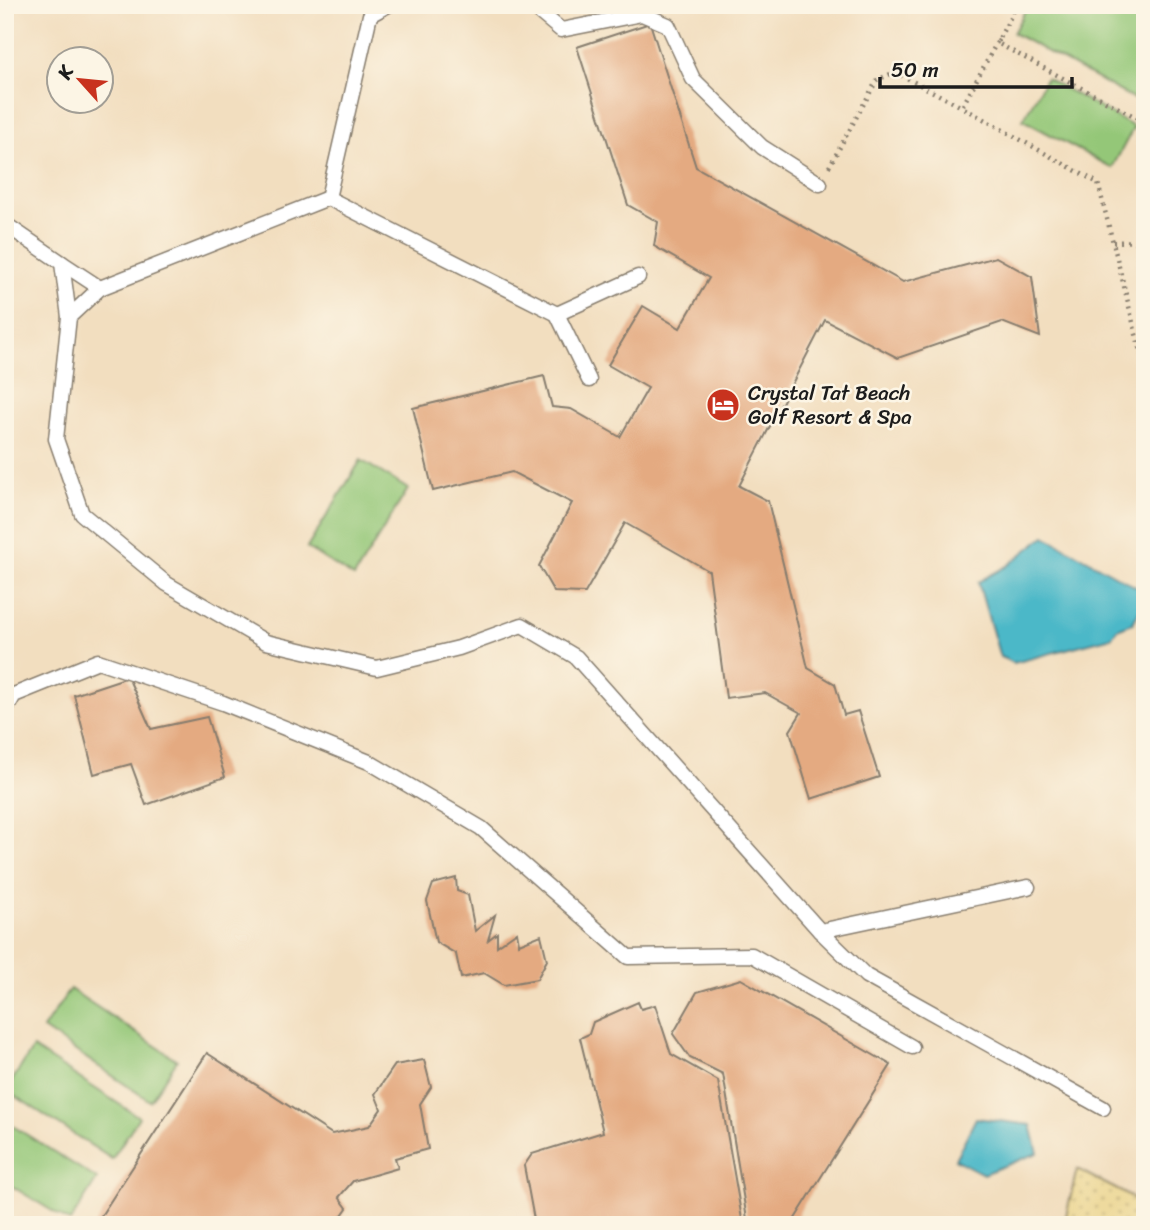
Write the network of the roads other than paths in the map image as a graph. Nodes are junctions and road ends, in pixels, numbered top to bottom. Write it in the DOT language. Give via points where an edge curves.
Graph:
graph roads {
  1 [pos="388,5"];
  2 [pos="531,5"];
  3 [pos="370,10"];
  4 [pos="820,184"];
  5 [pos="328,198"];
  6 [pos="5,224"];
  7 [pos="62,263"];
  8 [pos="638,277"];
  9 [pos="100,288"];
  10 [pos="557,314"];
  11 [pos="69,317"];
  12 [pos="589,380"];
  13 [pos="5,710"];
  14 [pos="1028,887"];
  15 [pos="820,931"];
  16 [pos="912,1047"];
  17 [pos="1103,1108"];
  1 -- 3 [label="lane"];
  2 -- 4 [label="lane" via="561,30 642,14 668,25 693,79 762,147"];
  3 -- 5 [label="lane"];
  5 -- 9 [label="lane"];
  5 -- 10 [label="lane"];
  6 -- 7 [label="lane"];
  7 -- 9 [label="lane"];
  7 -- 11 [label="lane"];
  8 -- 10 [label="lane"];
  9 -- 11 [label="lane"];
  10 -- 12 [label="lane"];
  11 -- 15 [label="lane" via="55,439 82,514 167,584 266,642 377,667 460,648 522,625 576,657"];
  13 -- 16 [label="lane" via="14,695 98,661 223,703 369,762 481,828 628,957 752,955"];
  14 -- 15 [label="lane"];
  15 -- 17 [label="lane" via="866,976"];
}
